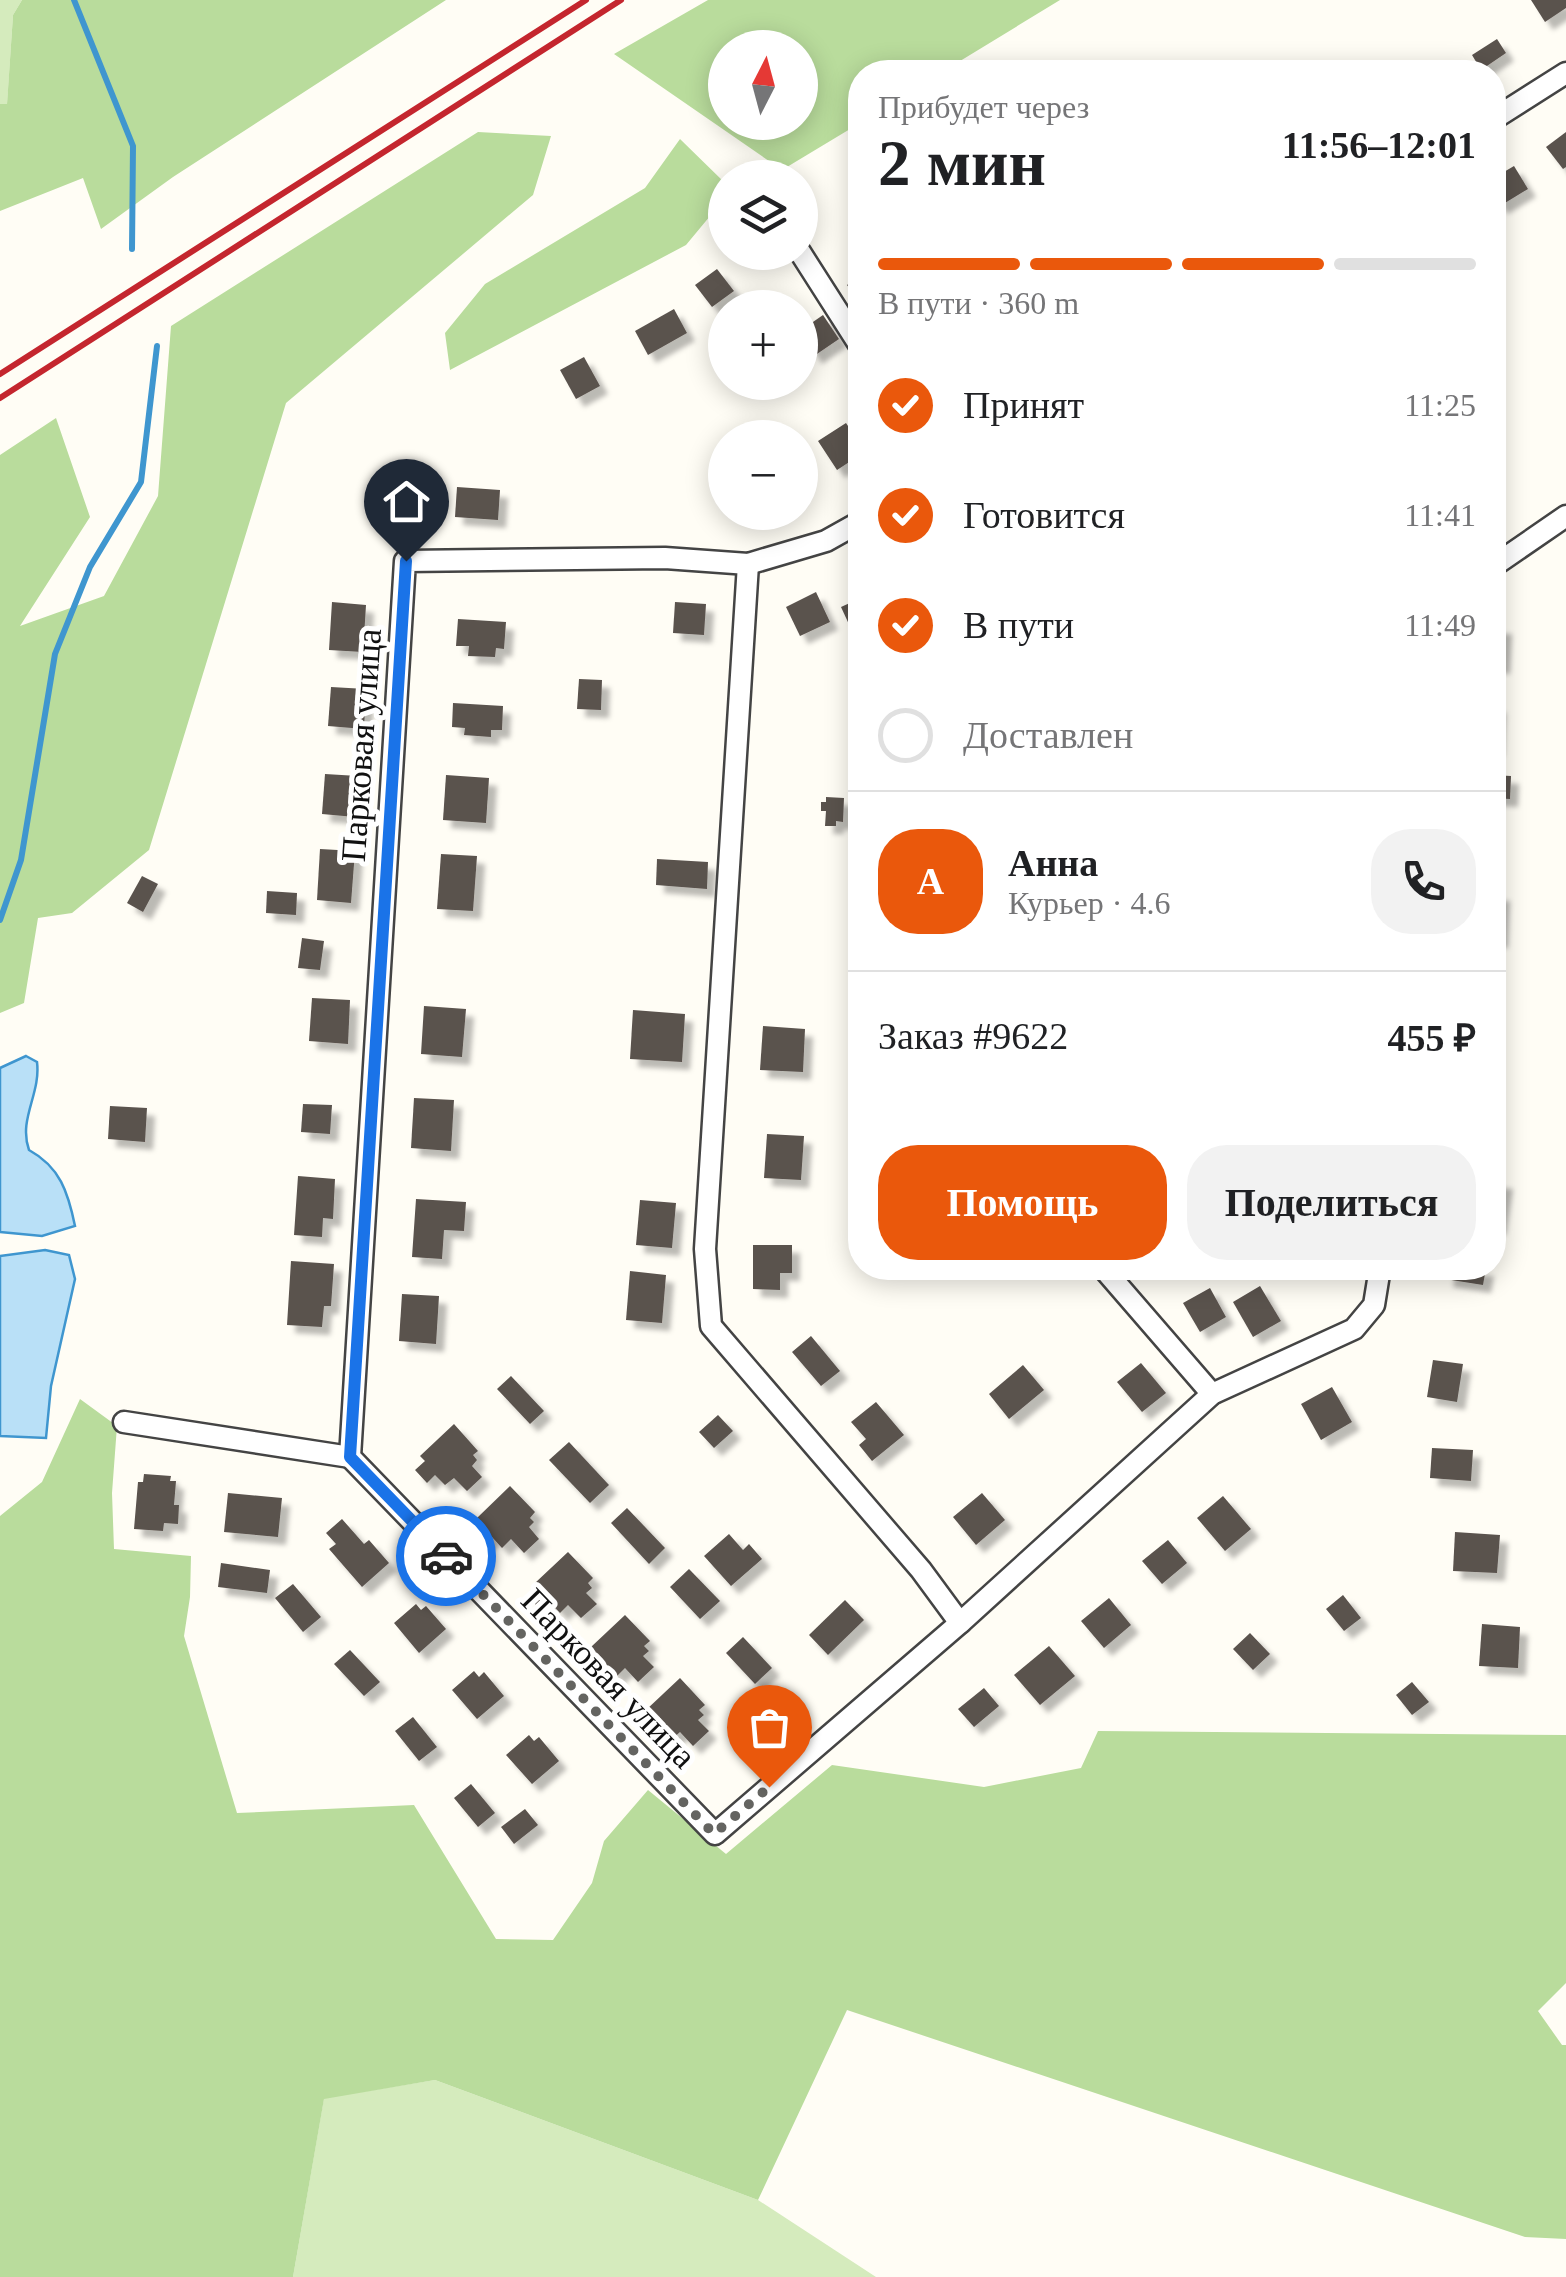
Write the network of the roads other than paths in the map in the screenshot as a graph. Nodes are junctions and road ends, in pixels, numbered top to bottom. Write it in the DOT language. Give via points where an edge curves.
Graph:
graph roads {
  1 [pos="1566,73"];
  2 [pos="1506,111"];
  3 [pos="811,270"];
  4 [pos="848,327"];
  5 [pos="1566,516"];
  6 [pos="848,529"];
  7 [pos="1506,557"];
  8 [pos="748,564"];
  9 [pos="1112,1280"];
  10 [pos="1378,1280"];
  11 [pos="1212,1394"];
  12 [pos="124,1422"];
  13 [pos="350,1457"];
  14 [pos="960,1623"];
  1 -- 2 [label="street"];
  3 -- 4 [label="street"];
  5 -- 7 [label="street"];
  6 -- 8 [label="street"];
  8 -- 13 [label="street, Парковая улица" via="666,558 406,561"];
  8 -- 14 [label="street" via="705,1249 711,1326"];
  9 -- 11 [label="street"];
  10 -- 11 [label="street, Парковая улица" via="1374,1306 1354,1328"];
  11 -- 14 [label="street, Парковая улица"];
  12 -- 13 [label="street"];
  13 -- 14 [label="street, Парковая улица" via="714,1834"];
}
